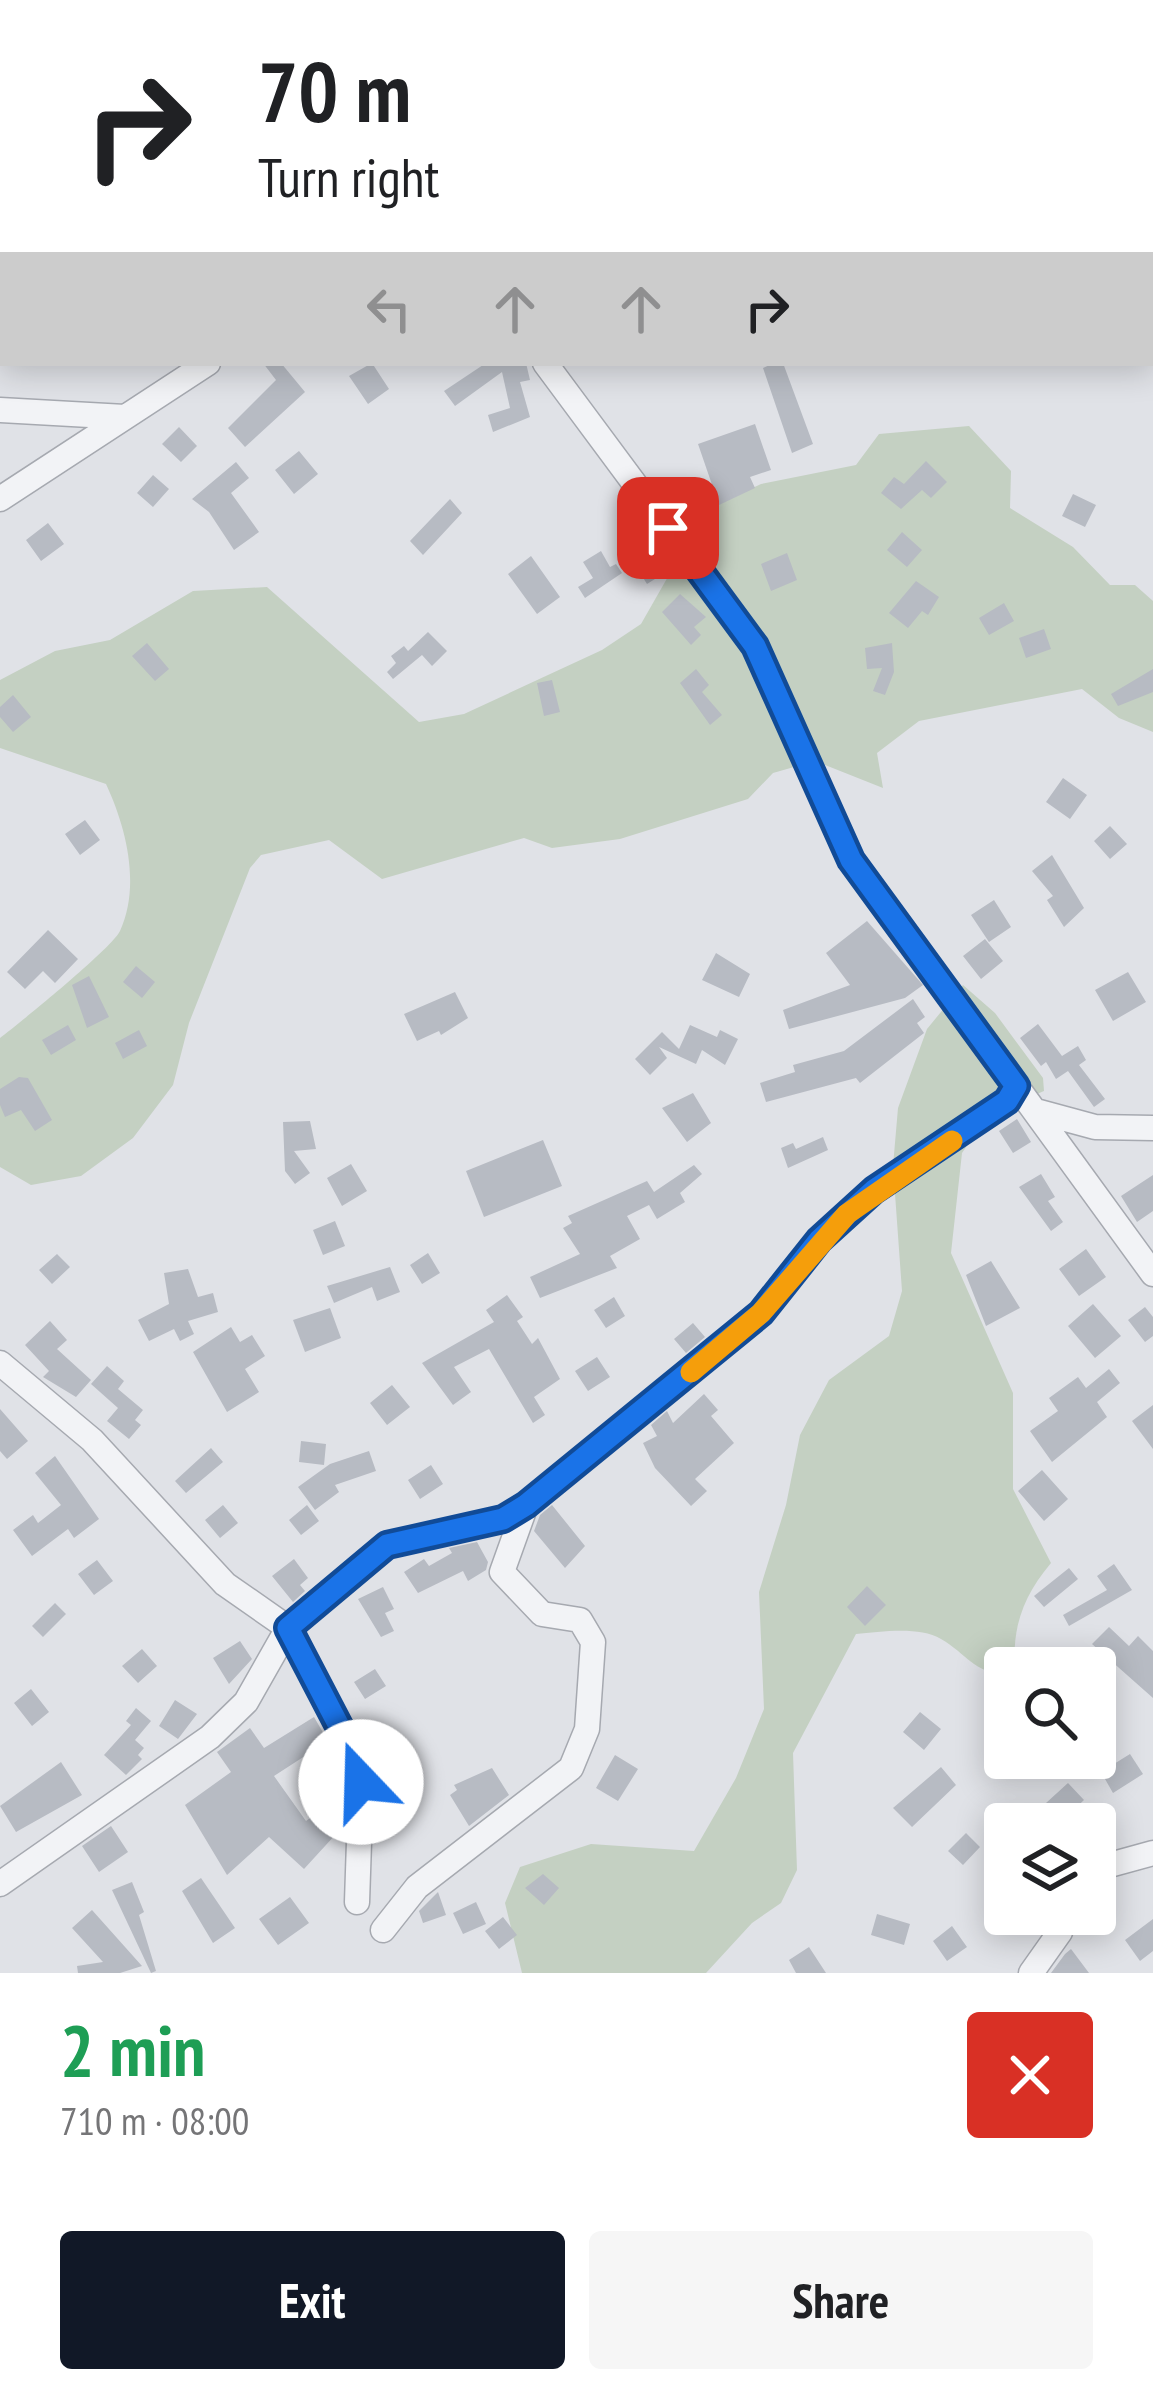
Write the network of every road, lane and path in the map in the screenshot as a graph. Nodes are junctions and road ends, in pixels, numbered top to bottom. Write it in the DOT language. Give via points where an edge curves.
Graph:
graph roads {
  1 [pos="203,366"];
  2 [pos="547,366"];
  3 [pos="0,410"];
  4 [pos="125,417"];
  5 [pos="0,499"];
  6 [pos="1016,1086"];
  7 [pos="1036,1112"];
  8 [pos="1153,1128"];
  9 [pos="1153,1274"];
  10 [pos="0,1363"];
  11 [pos="526,1505"];
  12 [pos="288,1628"];
  13 [pos="1153,1853"];
  14 [pos="1116,1858"];
  15 [pos="0,1884"];
  16 [pos="357,1902"];
  17 [pos="383,1930"];
  18 [pos="1058,1935"];
  19 [pos="1031,1973"];
  1 -- 4 [label="street"];
  2 -- 6 [label="street" via="755,646 851,860"];
  3 -- 4 [label="street"];
  4 -- 5 [label="street"];
  6 -- 7 [label="street"];
  6 -- 11 [label="street" via="1007,1101 861,1202 761,1313"];
  7 -- 8 [label="street" via="1096,1127"];
  7 -- 9 [label="street"];
  10 -- 12 [label="street" via="92,1440 225,1585"];
  11 -- 12 [label="street" via="503,1519 387,1545"];
  11 -- 17 [label="street" via="502,1572 542,1614 580,1619 593,1642 587,1730 571,1768 417,1887"];
  12 -- 15 [label="street" via="246,1702 210,1737"];
  12 -- 16 [label="street" via="361,1782"];
  13 -- 14 [label="street"];
  18 -- 19 [label="street"];
}
